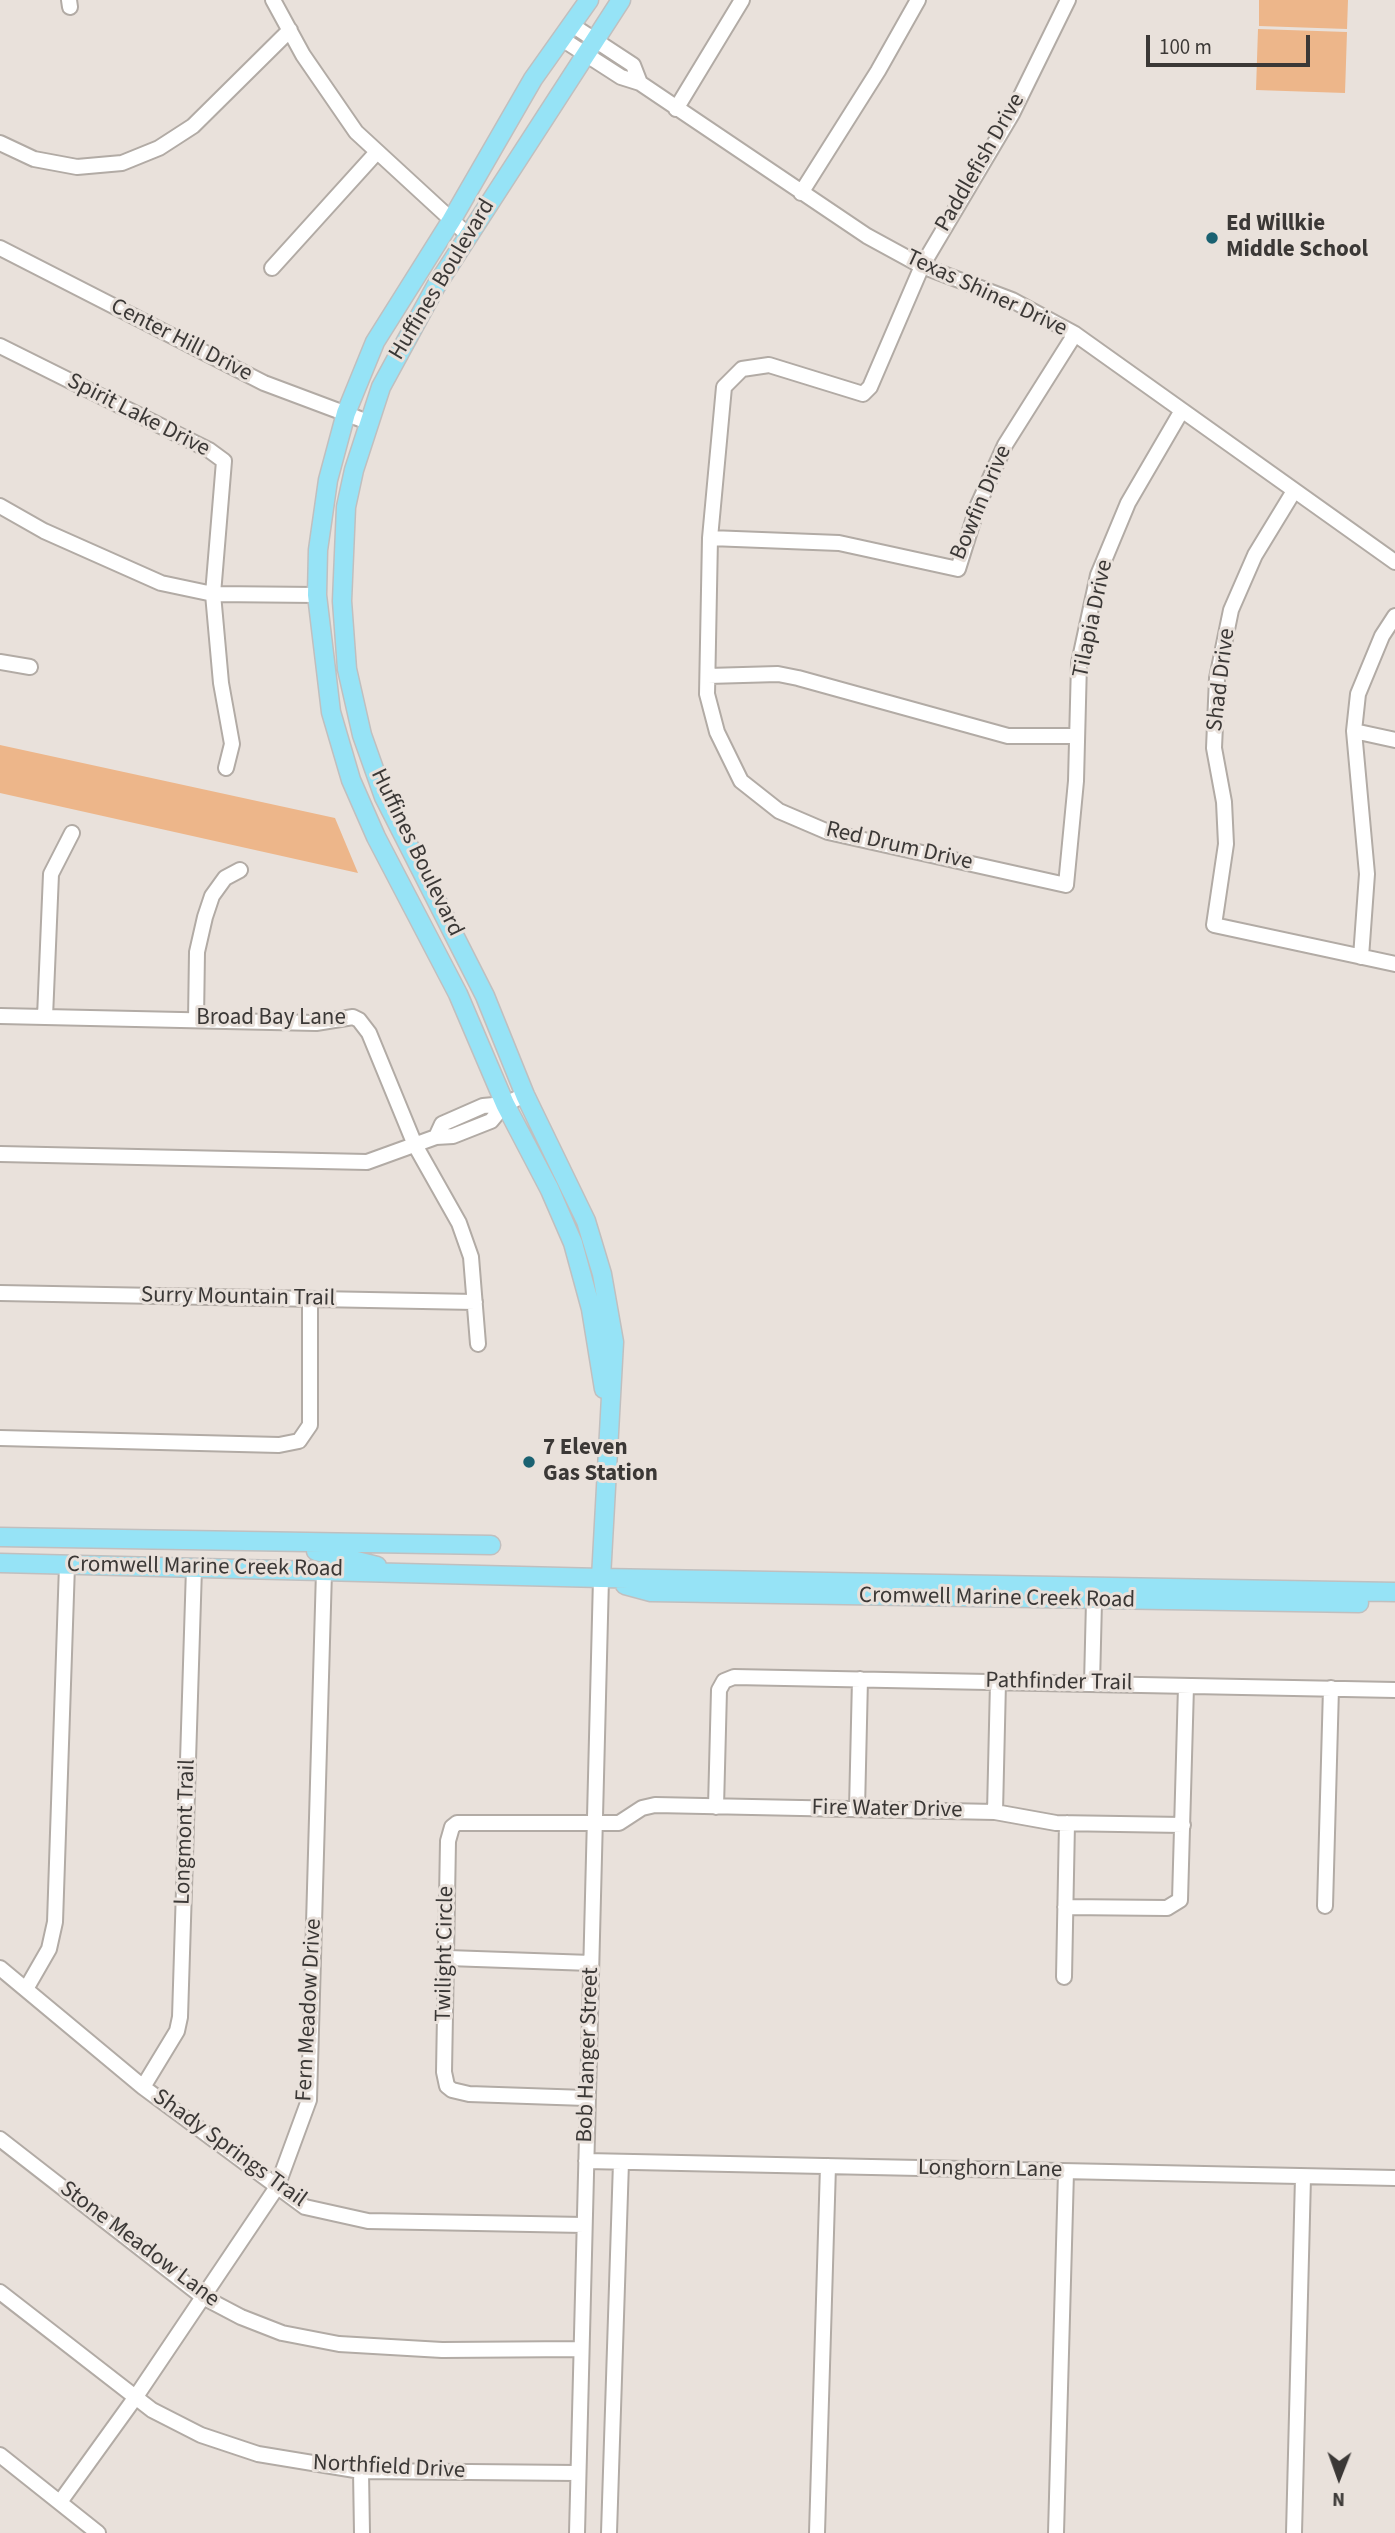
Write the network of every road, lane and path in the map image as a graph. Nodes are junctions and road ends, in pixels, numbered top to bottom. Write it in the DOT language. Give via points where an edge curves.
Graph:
graph roads {
  1 [pos="273,0"];
  2 [pos="589,0"];
  3 [pos="621,0"];
  4 [pos="742,0"];
  5 [pos="918,0"];
  6 [pos="1068,0"];
  7 [pos="290,30"];
  8 [pos="567,32"];
  9 [pos="588,46"];
  10 [pos="676,109"];
  11 [pos="0,143"];
  12 [pos="377,152"];
  13 [pos="801,193"];
  14 [pos="451,221"];
  15 [pos="469,236"];
  16 [pos="0,248"];
  17 [pos="922,266"];
  18 [pos="272,268"];
  19 [pos="1074,334"];
  20 [pos="0,346"];
  21 [pos="1181,412"];
  22 [pos="346,413"];
  23 [pos="368,422"];
  24 [pos="1294,491"];
  25 [pos="0,506"];
  26 [pos="710,538"];
  27 [pos="1395,562"];
  28 [pos="213,594"];
  29 [pos="317,595"];
  30 [pos="1395,616"];
  31 [pos="0,662"];
  32 [pos="30,667"];
  33 [pos="708,676"];
  34 [pos="1354,731"];
  35 [pos="1077,736"];
  36 [pos="1395,740"];
  37 [pos="226,768"];
  38 [pos="72,832"];
  39 [pos="240,870"];
  40 [pos="1066,885"];
  41 [pos="1361,957"];
  42 [pos="1395,964"];
  43 [pos="0,1016"];
  44 [pos="45,1017"];
  45 [pos="196,1020"];
  46 [pos="525,1095"];
  47 [pos="505,1104"];
  48 [pos="415,1145"];
  49 [pos="0,1154"];
  50 [pos="0,1293"];
  51 [pos="310,1299"];
  52 [pos="475,1302"];
  53 [pos="478,1344"];
  54 [pos="609,1416"];
  55 [pos="0,1438"];
  56 [pos="0,1537"];
  57 [pos="285,1543"];
  58 [pos="491,1545"];
  59 [pos="0,1563"];
  60 [pos="67,1565"];
  61 [pos="194,1568"];
  62 [pos="324,1572"];
  63 [pos="410,1574"];
  64 [pos="601,1578"];
  65 [pos="1395,1592"];
  66 [pos="1094,1601"];
  67 [pos="1395,1604"];
  68 [pos="860,1679"];
  69 [pos="998,1682"];
  70 [pos="1092,1684"];
  71 [pos="1186,1686"];
  72 [pos="1331,1688"];
  73 [pos="1395,1690"];
  74 [pos="716,1807"];
  75 [pos="857,1810"];
  76 [pos="995,1812"];
  77 [pos="1067,1823"];
  78 [pos="595,1824"];
  79 [pos="1183,1825"];
  80 [pos="1325,1906"];
  81 [pos="1065,1907"];
  82 [pos="448,1958"];
  83 [pos="591,1963"];
  84 [pos="0,1968"];
  85 [pos="1064,1977"];
  86 [pos="26,1989"];
  87 [pos="143,2087"];
  88 [pos="586,2098"];
  89 [pos="0,2139"];
  90 [pos="586,2161"];
  91 [pos="621,2162"];
  92 [pos="828,2166"];
  93 [pos="1066,2172"];
  94 [pos="1303,2176"];
  95 [pos="1395,2179"];
  96 [pos="277,2187"];
  97 [pos="584,2225"];
  98 [pos="0,2292"];
  99 [pos="204,2297"];
  100 [pos="580,2349"];
  101 [pos="135,2398"];
  102 [pos="0,2455"];
  103 [pos="361,2470"];
  104 [pos="577,2473"];
  105 [pos="60,2502"];
  106 [pos="98,2533"];
  107 [pos="362,2533"];
  108 [pos="577,2533"];
  109 [pos="609,2533"];
  110 [pos="817,2533"];
  111 [pos="1056,2533"];
  112 [pos="1294,2533"];
  1 -- 7 [label="street"];
  2 -- 8 [label="main road, Huffines Boulevard"];
  3 -- 9 [label="main road, Huffines Boulevard"];
  4 -- 10 [label="street"];
  5 -- 13 [label="street"];
  6 -- 17 [label="street, Paddlefish Drive" via="1012,114"];
  7 -- 11 [label="street" via="193,126 159,148 122,163 77,167 34,159"];
  7 -- 12 [label="street" via="356,132"];
  8 -- 9 [label="street, Texas Shiner Drive"];
  8 -- 14 [label="main road, Huffines Boulevard" via="533,79"];
  9 -- 10 [label="street, Texas Shiner Drive" via="621,77 640,83"];
  9 -- 15 [label="main road, Huffines Boulevard"];
  10 -- 13 [label="street, Texas Shiner Drive"];
  12 -- 14 [label="street"];
  12 -- 18 [label="street"];
  13 -- 17 [label="street, Texas Shiner Drive"];
  14 -- 15 [label="street"];
  14 -- 22 [label="main road, Huffines Boulevard" via="375,342"];
  15 -- 23 [label="main road, Huffines Boulevard" via="398,352"];
  16 -- 22 [label="street, Center Hill Drive" via="264,383"];
  17 -- 19 [label="street, Texas Shiner Drive" via="1012,300"];
  17 -- 26 [label="street, Paddlefish Drive" via="863,394 769,365 742,369 724,387"];
  19 -- 21 [label="street, Texas Shiner Drive"];
  19 -- 26 [label="street, Bowfin Drive" via="1005,445 978,505 958,569 839,543"];
  20 -- 28 [label="street, Spirit Lake Drive" via="223,461"];
  21 -- 24 [label="street, Texas Shiner Drive"];
  21 -- 35 [label="street, Tilapia Drive" via="1128,503 1098,575 1079,663"];
  22 -- 23 [label="street, Center Hill Drive"];
  22 -- 29 [label="main road, Huffines Boulevard" via="328,480"];
  23 -- 46 [label="main road, Huffines Boulevard" via="346,507 343,553 347,669 362,735 384,797 464,950"];
  24 -- 27 [label="street, Texas Shiner Drive"];
  24 -- 41 [label="street, Shad Drive" via="1255,555 1231,610 1217,678 1214,748 1226,844 1214,925"];
  25 -- 28 [label="street" via="44,531 162,583"];
  26 -- 33 [label="street, Red Drum Drive"];
  28 -- 29 [label="street"];
  28 -- 37 [label="street, Spirit Lake Drive" via="220,683 232,744"];
  29 -- 47 [label="main road, Huffines Boulevard" via="331,712 351,780 458,994"];
  30 -- 34 [label="street" via="1358,694"];
  31 -- 32 [label="street"];
  33 -- 35 [label="street" via="788,676 1008,736"];
  33 -- 40 [label="street, Red Drum Drive" via="707,694 717,732 741,781 779,811 828,832"];
  34 -- 36 [label="street"];
  34 -- 41 [label="street" via="1367,874"];
  35 -- 40 [label="street, Tilapia Drive"];
  38 -- 44 [label="street" via="51,874"];
  39 -- 45 [label="street" via="225,878 205,917 197,952"];
  41 -- 42 [label="street"];
  43 -- 44 [label="street, Broad Bay Lane"];
  44 -- 45 [label="street, Broad Bay Lane"];
  45 -- 48 [label="street, Broad Bay Lane" via="359,1020 369,1033"];
  46 -- 47 [label="street"];
  46 -- 54 [label="main road, Huffines Boulevard" via="586,1221 603,1275 614,1342"];
  47 -- 48 [label="street" via="491,1121"];
  47 -- 54 [label="main road, Huffines Boulevard" via="573,1243"];
  48 -- 49 [label="street" via="367,1162 347,1163"];
  48 -- 52 [label="street, Broad Bay Lane" via="459,1223 471,1257"];
  50 -- 51 [label="street, Surry Mountain Trail"];
  51 -- 52 [label="street, Surry Mountain Trail"];
  51 -- 55 [label="street" via="310,1425 299,1441 279,1445"];
  52 -- 53 [label="street, Broad Bay Lane"];
  54 -- 64 [label="main road, Huffines Boulevard"];
  56 -- 57 [label="main road, Cromwell Marine Creek Road"];
  57 -- 58 [label="main road, Cromwell Marine Creek Road"];
  57 -- 63 [label="main road, Cromwell Marine Creek Road"];
  59 -- 60 [label="main road, Cromwell Marine Creek Road"];
  60 -- 61 [label="main road, Cromwell Marine Creek Road"];
  60 -- 86 [label="street" via="55,1922 49,1949"];
  61 -- 62 [label="main road, Cromwell Marine Creek Road"];
  61 -- 87 [label="street, Longmont Trail" via="180,2017 177,2031"];
  62 -- 63 [label="main road, Cromwell Marine Creek Road"];
  62 -- 96 [label="street, Fern Meadow Drive" via="309,2100"];
  63 -- 64 [label="main road, Cromwell Marine Creek Road"];
  64 -- 65 [label="main road, Cromwell Marine Creek Road"];
  64 -- 66 [label="main road, Cromwell Marine Creek Road" via="651,1592"];
  64 -- 78 [label="street, Bob Hanger Street"];
  66 -- 67 [label="main road, Cromwell Marine Creek Road"];
  66 -- 70 [label="street"];
  68 -- 69 [label="street, Pathfinder Trail"];
  68 -- 74 [label="street, Pathfinder Trail" via="734,1677 724,1681 719,1690"];
  68 -- 75 [label="street"];
  69 -- 70 [label="street, Pathfinder Trail"];
  69 -- 76 [label="street"];
  70 -- 71 [label="street, Pathfinder Trail"];
  71 -- 72 [label="street, Pathfinder Trail"];
  71 -- 79 [label="street"];
  72 -- 73 [label="street, Pathfinder Trail"];
  72 -- 80 [label="street"];
  74 -- 75 [label="street, Fire Water Drive"];
  74 -- 78 [label="street, Fire Water Drive" via="649,1805 619,1823"];
  75 -- 76 [label="street, Fire Water Drive"];
  76 -- 77 [label="street, Fire Water Drive"];
  77 -- 79 [label="street, Fire Water Drive"];
  77 -- 81 [label="street"];
  78 -- 82 [label="street, Twilight Circle" via="463,1821 452,1826 448,1841"];
  78 -- 83 [label="street, Bob Hanger Street"];
  79 -- 81 [label="street" via="1181,1894 1174,1906"];
  81 -- 85 [label="street"];
  82 -- 83 [label="street"];
  82 -- 88 [label="street, Twilight Circle" via="444,2072 452,2090"];
  83 -- 88 [label="street, Bob Hanger Street"];
  84 -- 86 [label="street, Shady Springs Trail"];
  86 -- 87 [label="street, Shady Springs Trail"];
  87 -- 96 [label="street, Shady Springs Trail"];
  88 -- 90 [label="street, Bob Hanger Street"];
  89 -- 99 [label="street, Stone Meadow Lane"];
  90 -- 91 [label="street, Longhorn Lane"];
  90 -- 97 [label="street, Bob Hanger Street"];
  91 -- 92 [label="street, Longhorn Lane"];
  91 -- 109 [label="street, Bob Hanger Street"];
  92 -- 93 [label="street, Longhorn Lane"];
  92 -- 110 [label="street"];
  93 -- 94 [label="street, Longhorn Lane"];
  93 -- 111 [label="street"];
  94 -- 95 [label="street, Longhorn Lane"];
  94 -- 112 [label="street"];
  96 -- 97 [label="street, Shady Springs Trail" via="305,2207 368,2221"];
  96 -- 99 [label="street, Fern Meadow Drive"];
  97 -- 100 [label="street, Bob Hanger Street"];
  98 -- 101 [label="street, Northfield Drive"];
  99 -- 100 [label="street, Stone Meadow Lane" via="241,2318 282,2333 339,2344 442,2350"];
  99 -- 101 [label="street, Fern Meadow Drive"];
  100 -- 104 [label="street, Bob Hanger Street"];
  101 -- 103 [label="street, Northfield Drive" via="201,2435 258,2454"];
  101 -- 105 [label="street, Fern Meadow Drive"];
  102 -- 105 [label="street"];
  103 -- 104 [label="street, Northfield Drive"];
  103 -- 107 [label="street"];
  104 -- 108 [label="street, Bob Hanger Street"];
  105 -- 106 [label="street"];
}
